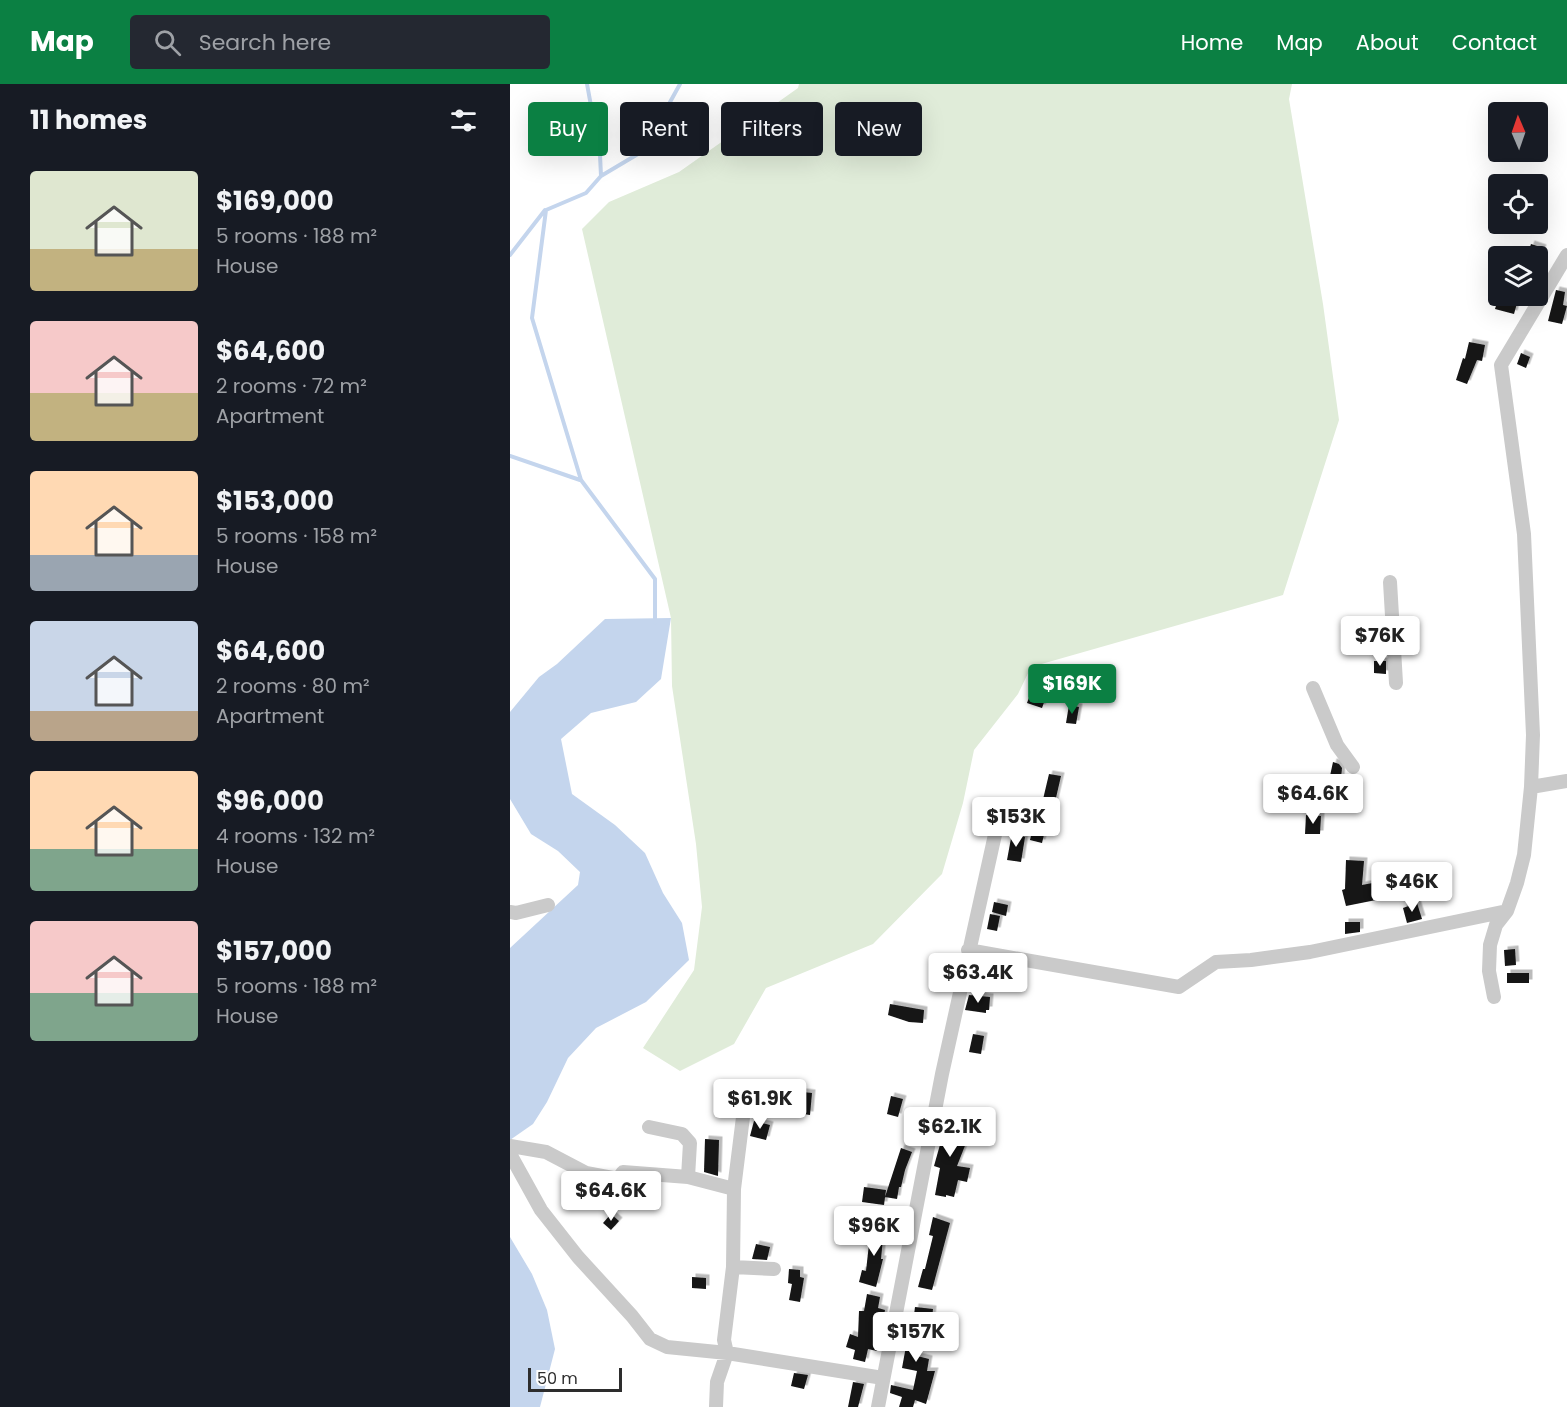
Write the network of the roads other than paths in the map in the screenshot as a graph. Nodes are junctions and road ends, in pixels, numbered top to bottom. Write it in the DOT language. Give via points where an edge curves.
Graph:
graph roads {
  1 [pos="1567,255"];
  2 [pos="1389,582"];
  3 [pos="1396,683"];
  4 [pos="1313,687"];
  5 [pos="1353,767"];
  6 [pos="1567,781"];
  7 [pos="1531,787"];
  8 [pos="996,830"];
  9 [pos="548,904"];
  10 [pos="1506,911"];
  11 [pos="510,912"];
  12 [pos="968,950"];
  13 [pos="1494,997"];
  14 [pos="743,1117"];
  15 [pos="649,1127"];
  16 [pos="510,1146"];
  17 [pos="510,1155"];
  18 [pos="688,1178"];
  19 [pos="734,1190"];
  20 [pos="733,1267"];
  21 [pos="774,1269"];
  22 [pos="727,1353"];
  23 [pos="884,1378"];
  24 [pos="716,1407"];
  25 [pos="878,1407"];
  1 -- 7 [label="street" via="1501,365 1524,534 1532,683"];
  2 -- 3 [label="street"];
  4 -- 5 [label="street" via="1337,746"];
  6 -- 7 [label="street"];
  7 -- 10 [label="street" via="1524,855"];
  8 -- 12 [label="street"];
  9 -- 11 [label="street"];
  10 -- 12 [label="street" via="1310,952 1216,962 1179,987"];
  10 -- 13 [label="street" via="1490,945"];
  12 -- 23 [label="street"];
  14 -- 19 [label="street"];
  15 -- 18 [label="street" via="682,1134 690,1143"];
  16 -- 18 [label="street" via="546,1152 586,1173 618,1179 623,1172"];
  17 -- 22 [label="street" via="541,1210 650,1338 667,1347"];
  18 -- 19 [label="street"];
  19 -- 20 [label="street"];
  20 -- 21 [label="street"];
  20 -- 22 [label="street" via="724,1340"];
  22 -- 23 [label="street"];
  22 -- 24 [label="street" via="717,1382"];
  23 -- 25 [label="street"];
}
